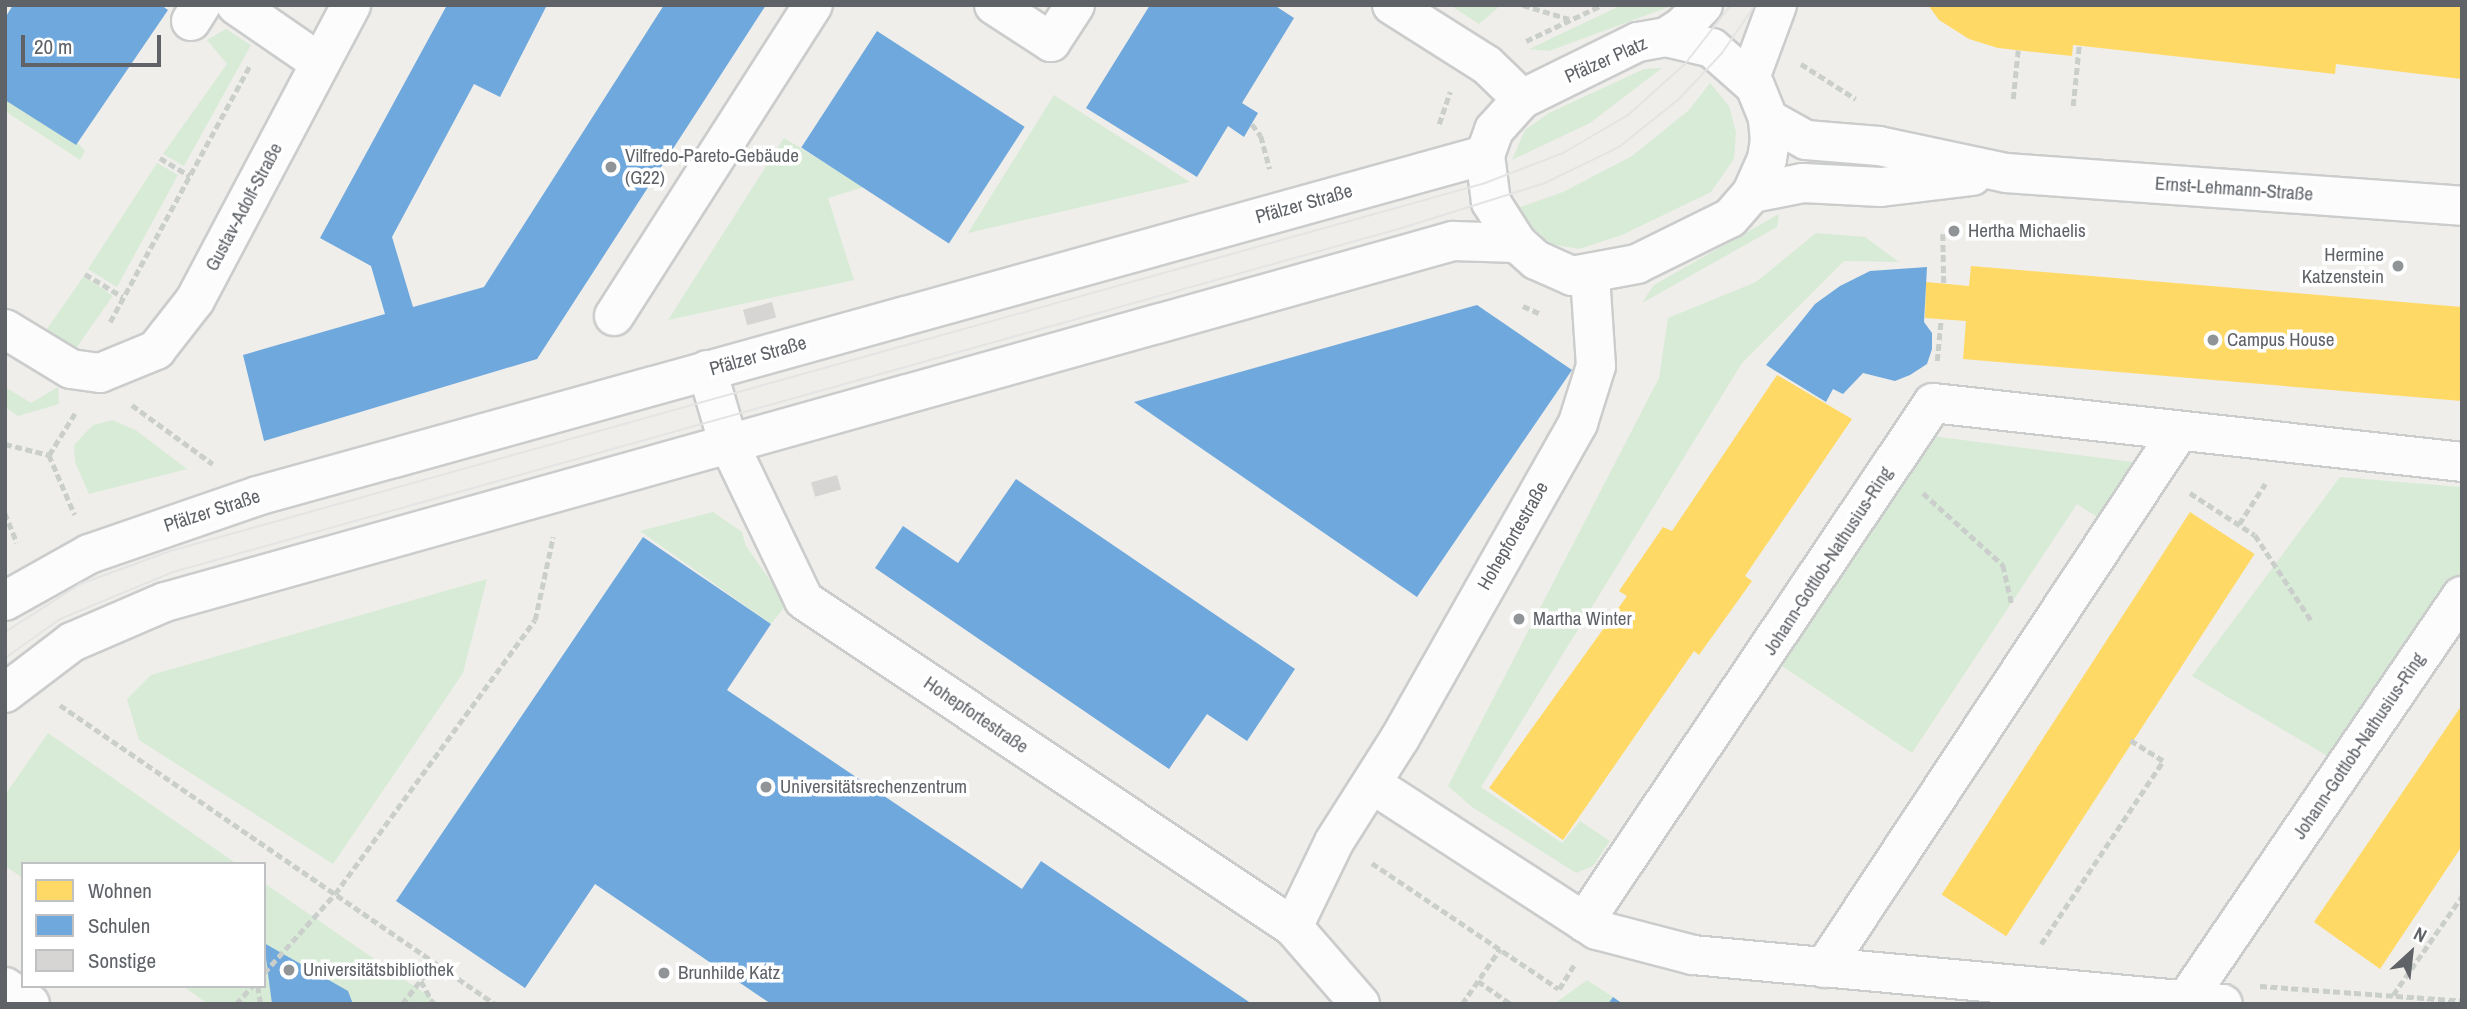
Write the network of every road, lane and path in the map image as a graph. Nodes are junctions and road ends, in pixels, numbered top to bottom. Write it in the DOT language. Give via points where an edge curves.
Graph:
graph roads {
  1 [pos="236,5"];
  2 [pos="351,5"];
  3 [pos="813,5"];
  4 [pos="994,5"];
  5 [pos="1075,5"];
  6 [pos="1392,5"];
  7 [pos="1602,5"];
  8 [pos="1703,5"];
  9 [pos="1777,5"];
  10 [pos="1524,6"];
  11 [pos="1570,19"];
  12 [pos="270,29"];
  13 [pos="1666,37"];
  14 [pos="1517,45"];
  15 [pos="2080,46"];
  16 [pos="2018,50"];
  17 [pos="320,63"];
  18 [pos="1750,78"];
  19 [pos="1522,99"];
  20 [pos="2013,99"];
  21 [pos="2073,106"];
  22 [pos="1768,119"];
  23 [pos="1252,124"];
  24 [pos="1485,155"];
  25 [pos="160,158"];
  26 [pos="2006,173"];
  27 [pos="1272,174"];
  28 [pos="190,176"];
  29 [pos="1752,193"];
  30 [pos="2462,206"];
  31 [pos="1943,234"];
  32 [pos="1517,243"];
  33 [pos="85,274"];
  34 [pos="1590,276"];
  35 [pos="1944,284"];
  36 [pos="123,297"];
  37 [pos="614,316"];
  38 [pos="5,330"];
  39 [pos="706,370"];
  40 [pos="100,373"];
  41 [pos="130,403"];
  42 [pos="74,414"];
  43 [pos="2177,434"];
  44 [pos="728,442"];
  45 [pos="5,444"];
  46 [pos="49,455"];
  47 [pos="2462,462"];
  48 [pos="1892,464"];
  49 [pos="215,466"];
  50 [pos="2154,469"];
  51 [pos="71,507"];
  52 [pos="5,513"];
  53 [pos="554,533"];
  54 [pos="13,536"];
  55 [pos="2462,596"];
  56 [pos="5,601"];
  57 [pos="2311,620"];
  58 [pos="2046,636"];
  59 [pos="5,692"];
  60 [pos="53,700"];
  61 [pos="2130,740"];
  62 [pos="1372,784"];
  63 [pos="1377,865"];
  64 [pos="335,894"];
  65 [pos="2462,896"];
  66 [pos="1590,926"];
  67 [pos="1293,927"];
  68 [pos="1500,949"];
  69 [pos="2034,954"];
  70 [pos="435,962"];
  71 [pos="1824,968"];
  72 [pos="266,971"];
  73 [pos="421,981"];
  74 [pos="1478,981"];
  75 [pos="5,987"];
  76 [pos="250,988"];
  77 [pos="2393,995"];
  78 [pos="2204,1002"];
  79 [pos="30,1004"];
  80 [pos="236,1004"];
  81 [pos="402,1004"];
  82 [pos="434,1004"];
  83 [pos="495,1004"];
  84 [pos="1360,1004"];
  85 [pos="1462,1004"];
  86 [pos="1511,1004"];
  1 -- 12 [label="street"];
  2 -- 17 [label="street, Gustav-Adolf-Straße"];
  3 -- 37 [label="street"];
  4 -- 5 [label="street" via="1051,43"];
  6 -- 19 [label="street" via="1487,65"];
  7 -- 11 [label="path"];
  8 -- 13 [label="street"];
  9 -- 18 [label="street"];
  10 -- 11 [label="path"];
  11 -- 14 [label="path"];
  12 -- 17 [label="street"];
  12 -- 28 [label="path"];
  13 -- 18 [label="street, Pfälzer Platz" via="1712,48"];
  13 -- 19 [label="street, Pfälzer Platz" via="1638,42"];
  15 -- 21 [label="path"];
  16 -- 20 [label="path"];
  17 -- 40 [label="street, Gustav-Adolf-Straße" via="195,300 156,350"];
  18 -- 22 [label="street, Pfälzer Platz"];
  19 -- 24 [label="street, Pfälzer Platz" via="1499,122"];
  22 -- 26 [label="street, Ernst-Lehmann-Straße" via="1806,141 1879,146"];
  22 -- 29 [label="street, Pfälzer Platz" via="1768,159"];
  23 -- 27 [label="path" via="1261,136"];
  24 -- 32 [label="street, Pfälzer Platz" via="1491,202"];
  24 -- 39 [label="street, Pfälzer Straße"];
  25 -- 28 [label="path"];
  26 -- 29 [label="street, Ernst-Lehmann-Straße" via="1881,187 1803,183"];
  26 -- 30 [label="street, Ernst-Lehmann-Straße"];
  28 -- 36 [label="path"];
  29 -- 34 [label="street, Pfälzer Platz" via="1730,218 1700,234 1637,264"];
  31 -- 35 [label="path"];
  32 -- 34 [label="street, Pfälzer Platz" via="1554,269"];
  32 -- 44 [label="street" via="1453,241"];
  33 -- 36 [label="path"];
  34 -- 62 [label="street, Hohepfortestraße" via="1595,366 1578,423"];
  36 -- 40 [label="path" via="94,350"];
  38 -- 40 [label="street" via="71,369"];
  39 -- 44 [label="street, Hohepfortestraße"];
  39 -- 56 [label="street, Pfälzer Straße" via="257,496 102,550"];
  41 -- 49 [label="path"];
  42 -- 46 [label="path"];
  43 -- 47 [label="street, Johann-Gottlob-Nathusius-Ring"];
  43 -- 48 [label="street, Johann-Gottlob-Nathusius-Ring" via="1933,403"];
  43 -- 50 [label="street"];
  44 -- 59 [label="street" via="132,613 72,642"];
  44 -- 67 [label="street, Hohepfortestraße" via="804,600"];
  45 -- 46 [label="path"];
  46 -- 51 [label="path"];
  48 -- 58 [label="path" via="2003,565 2012,606"];
  48 -- 66 [label="street, Johann-Gottlob-Nathusius-Ring"];
  50 -- 57 [label="path" via="2255,535"];
  50 -- 58 [label="street"];
  52 -- 54 [label="path"];
  53 -- 64 [label="path" via="535,620"];
  55 -- 78 [label="street, Johann-Gottlob-Nathusius-Ring"];
  58 -- 71 [label="street"];
  60 -- 64 [label="path"];
  61 -- 69 [label="path" via="2163,761"];
  62 -- 66 [label="street, Johann-Gottlob-Nathusius-Ring"];
  62 -- 67 [label="street, Hohepfortestraße" via="1334,842"];
  63 -- 68 [label="path"];
  64 -- 70 [label="path"];
  64 -- 72 [label="path"];
  65 -- 77 [label="path"];
  66 -- 68 [label="path" via="1559,989"];
  66 -- 71 [label="street, Johann-Gottlob-Nathusius-Ring" via="1693,955"];
  67 -- 84 [label="street, Hohepfortestraße"];
  68 -- 74 [label="path"];
  70 -- 73 [label="path"];
  70 -- 83 [label="path"];
  71 -- 78 [label="street, Johann-Gottlob-Nathusius-Ring"];
  73 -- 81 [label="path"];
  73 -- 82 [label="path"];
  74 -- 85 [label="path"];
  74 -- 86 [label="path"];
  75 -- 79 [label="street"];
  76 -- 80 [label="path"];
}
